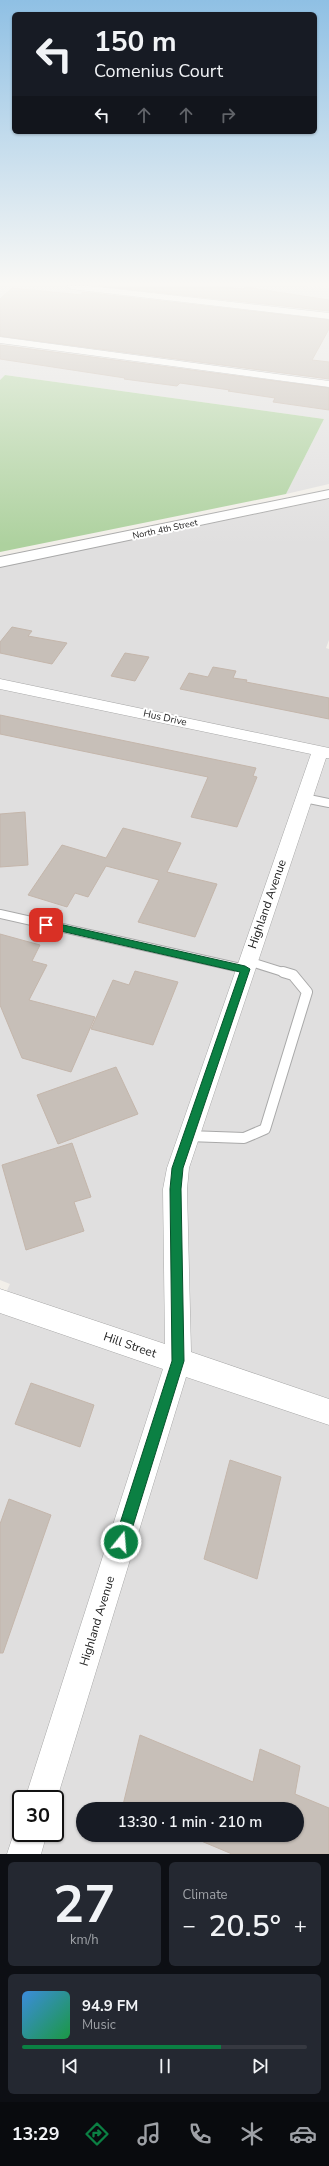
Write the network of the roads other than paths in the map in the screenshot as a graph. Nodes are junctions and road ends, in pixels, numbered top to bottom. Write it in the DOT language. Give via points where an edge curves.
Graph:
graph roads {
  1 [pos="243,373"];
  2 [pos="329,384"];
  3 [pos="329,494"];
  4 [pos="0,562"];
  5 [pos="0,684"];
  6 [pos="324,752"];
  7 [pos="304,798"];
  8 [pos="329,803"];
  9 [pos="0,914"];
  10 [pos="247,965"];
  11 [pos="188,1136"];
  12 [pos="0,1302"];
  13 [pos="178,1361"];
  14 [pos="329,1412"];
  15 [pos="44,1790"];
  16 [pos="27,1842"];
  17 [pos="24,1854"];
  1 -- 2 [label="street"];
  3 -- 4 [label="street, North 4th Street"];
  5 -- 6 [label="street, Hus Drive"];
  6 -- 7 [label="street, Highland Avenue"];
  7 -- 8 [label="lane"];
  7 -- 10 [label="street, Highland Avenue"];
  9 -- 10 [label="lane"];
  10 -- 11 [label="street, Highland Avenue"];
  10 -- 11 [label="lane" via="293,975 307,992 265,1129 244,1138"];
  11 -- 13 [label="street, Highland Avenue" via="178,1168 175,1189"];
  12 -- 13 [label="street, Hill Street"];
  13 -- 14 [label="street, Hill Street"];
  13 -- 15 [label="street, Highland Avenue"];
  16 -- 17 [label="street"];
}
